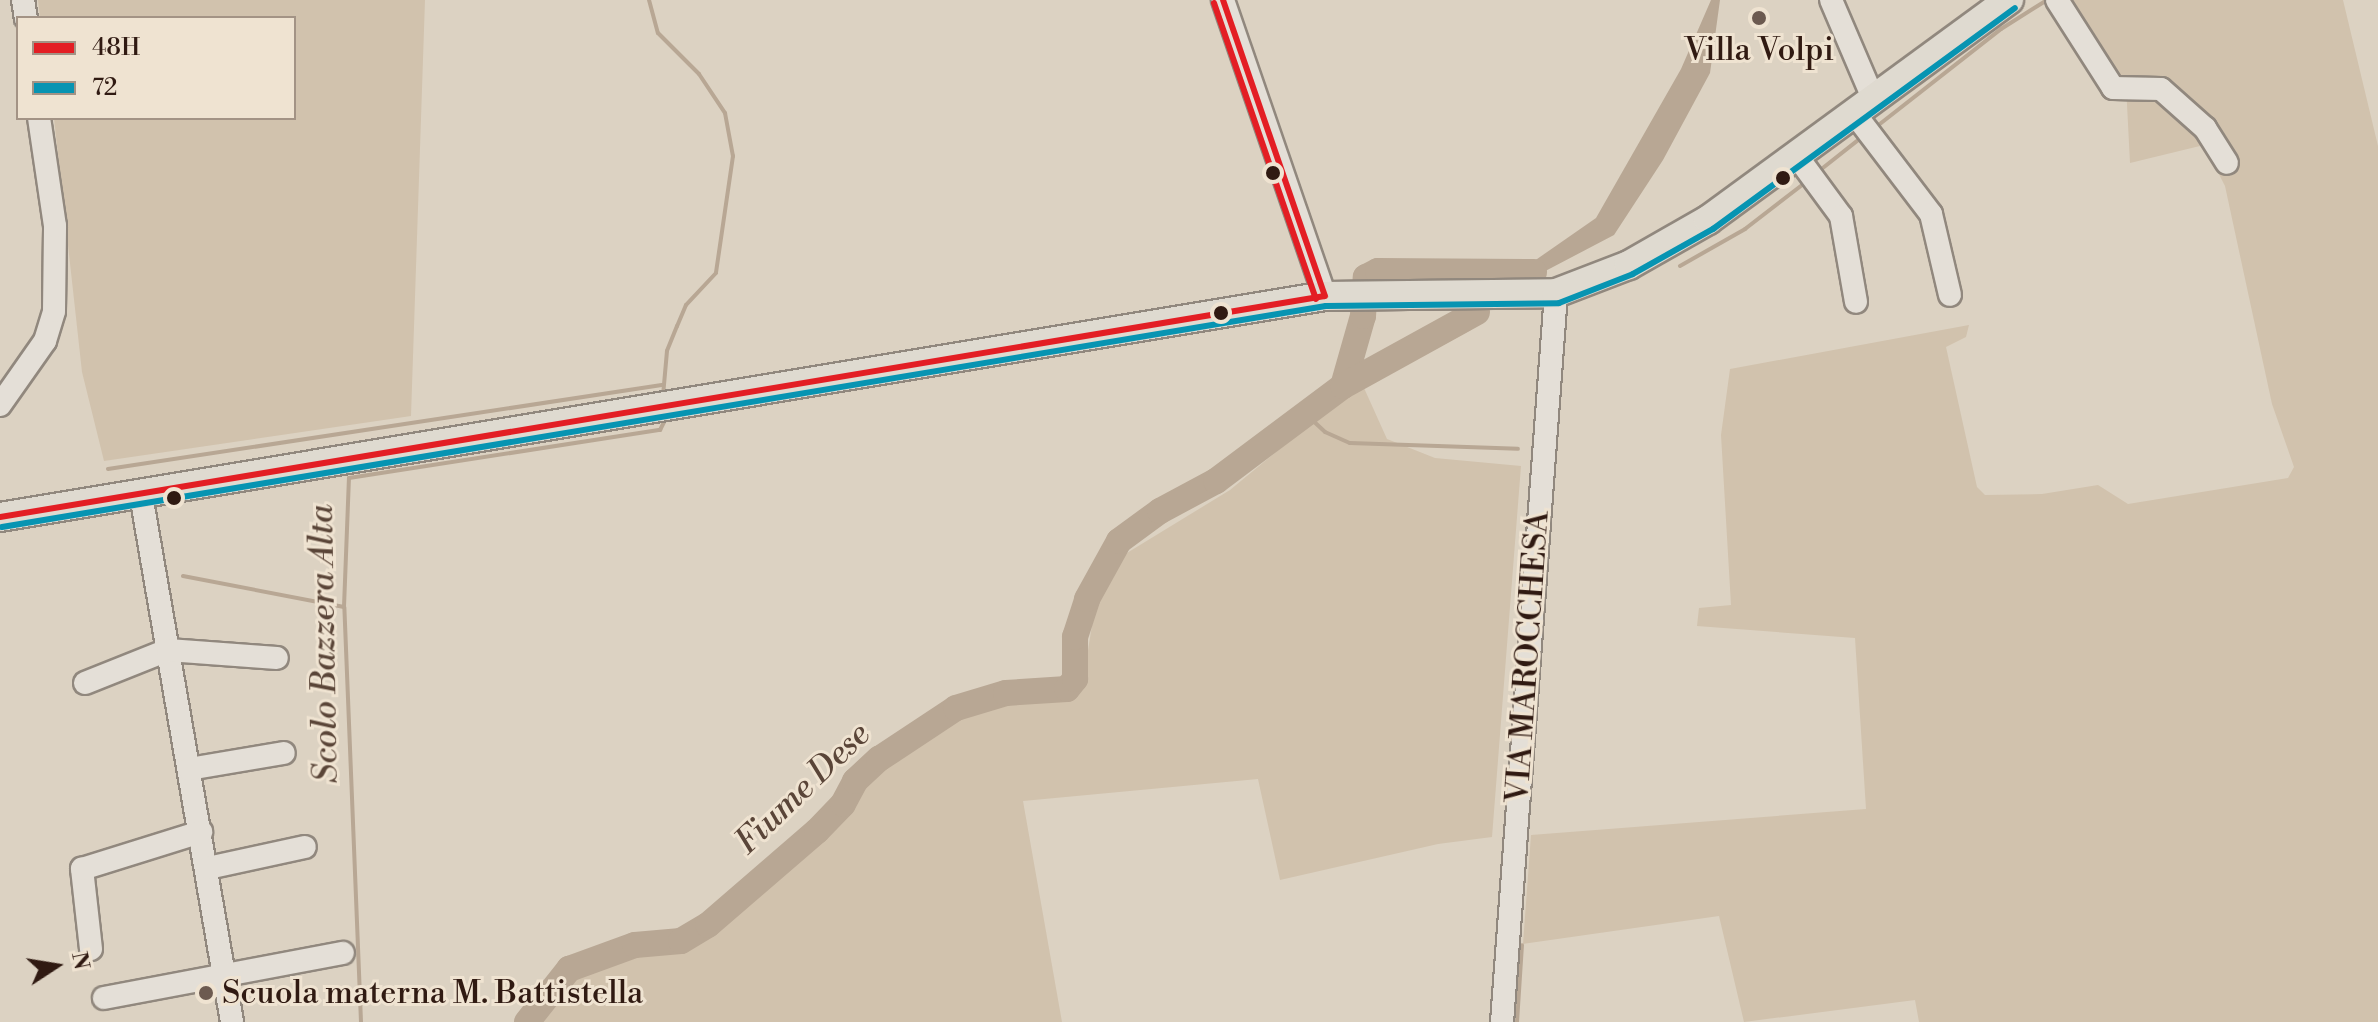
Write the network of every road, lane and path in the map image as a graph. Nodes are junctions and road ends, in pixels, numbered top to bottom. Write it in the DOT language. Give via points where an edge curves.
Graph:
graph roads {
  1 [pos="1223,0"];
  2 [pos="1831,0"];
  3 [pos="2009,0"];
  4 [pos="2058,1"];
  5 [pos="1866,119"];
  6 [pos="39,120"];
  7 [pos="2227,163"];
  8 [pos="1807,169"];
  9 [pos="1556,293"];
  10 [pos="1950,295"];
  11 [pos="1325,296"];
  12 [pos="1856,302"];
  13 [pos="0,405"];
  14 [pos="141,495"];
  15 [pos="0,517"];
  16 [pos="168,650"];
  17 [pos="277,658"];
  18 [pos="85,683"];
  19 [pos="284,753"];
  20 [pos="189,769"];
  21 [pos="201,832"];
  22 [pos="305,847"];
  23 [pos="208,868"];
  24 [pos="91,949"];
  25 [pos="343,953"];
  26 [pos="225,976"];
  27 [pos="104,998"];
  28 [pos="232,1022"];
  29 [pos="1502,1022"];
  1 -- 11 [label="street"];
  2 -- 5 [label="street"];
  3 -- 5 [label="main road"];
  4 -- 7 [label="street" via="2113,88 2161,89 2205,128"];
  5 -- 8 [label="main road"];
  5 -- 10 [label="street" via="1931,214"];
  6 -- 13 [label="street" via="55,226 54,311 45,341"];
  8 -- 9 [label="main road" via="1657,251"];
  8 -- 12 [label="street" via="1841,216"];
  9 -- 11 [label="main road"];
  9 -- 29 [label="street, VIA MAROCCHESA"];
  11 -- 14 [label="main road"];
  14 -- 15 [label="main road"];
  14 -- 16 [label="street"];
  16 -- 17 [label="street"];
  16 -- 18 [label="street"];
  16 -- 20 [label="street"];
  19 -- 20 [label="street"];
  20 -- 21 [label="street"];
  21 -- 23 [label="street"];
  21 -- 24 [label="street" via="82,869"];
  22 -- 23 [label="street"];
  23 -- 26 [label="street"];
  25 -- 26 [label="street"];
  26 -- 27 [label="street"];
  26 -- 28 [label="street"];
}
